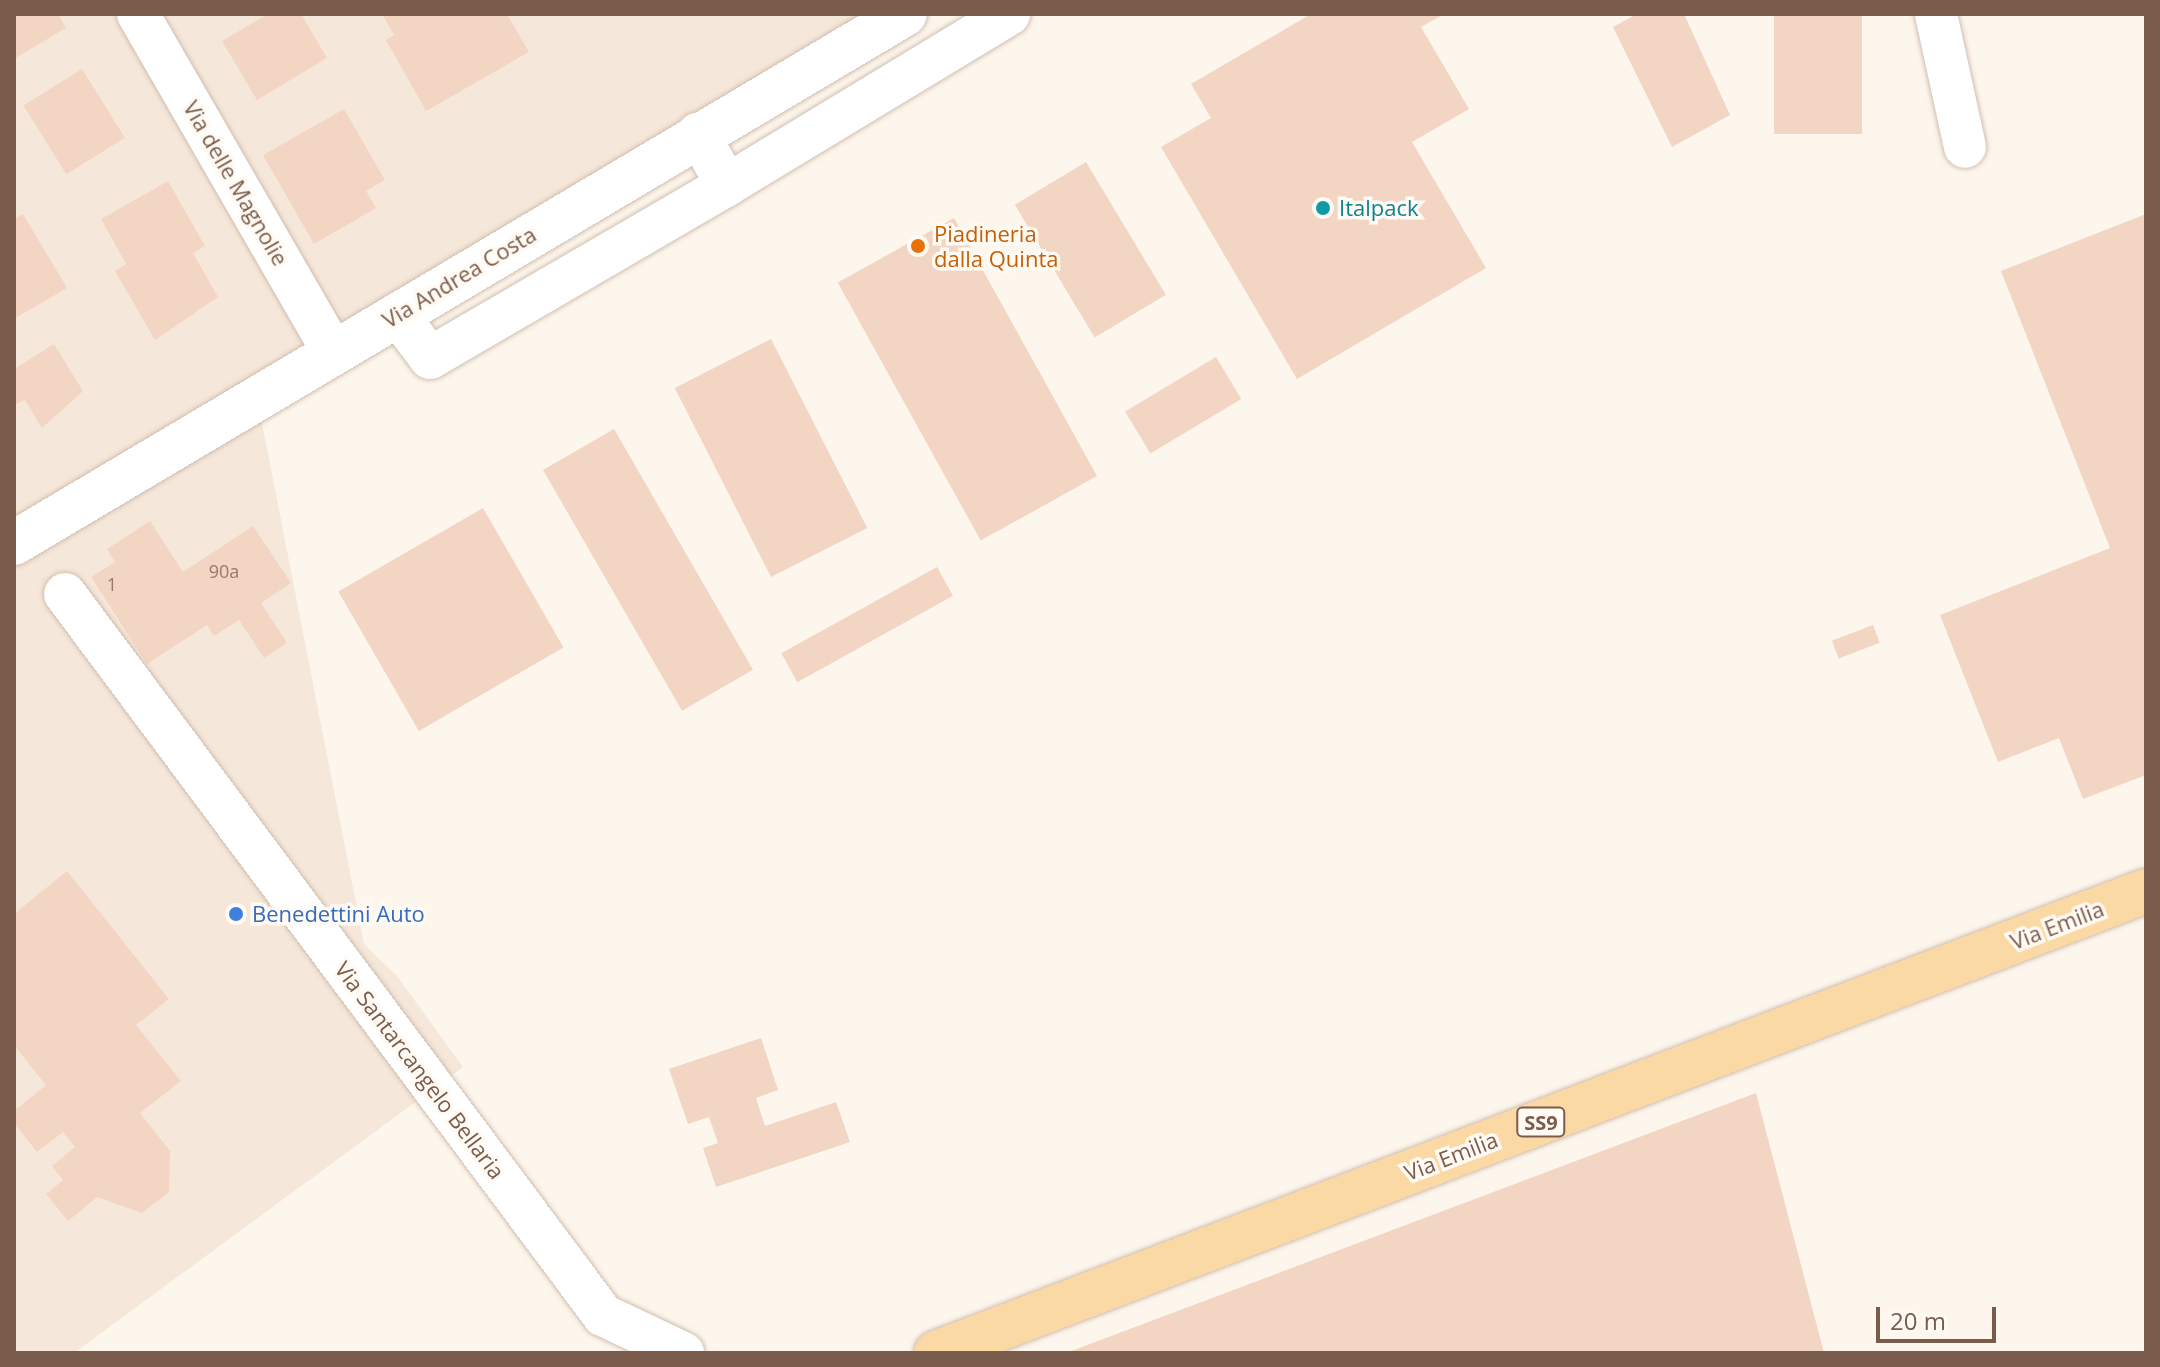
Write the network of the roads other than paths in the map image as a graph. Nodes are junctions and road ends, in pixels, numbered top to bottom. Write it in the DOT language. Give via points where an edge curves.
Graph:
graph roads {
  1 [pos="138,14"];
  2 [pos="905,14"];
  3 [pos="1009,14"];
  4 [pos="1936,14"];
  5 [pos="698,134"];
  6 [pos="1965,147"];
  7 [pos="727,185"];
  8 [pos="397,314"];
  9 [pos="333,352"];
  10 [pos="19,528"];
  11 [pos="65,594"];
  12 [pos="2146,891"];
  13 [pos="621,1337"];
  14 [pos="683,1353"];
  15 [pos="936,1353"];
  1 -- 9 [label="street, Via delle Magnolie"];
  2 -- 5 [label="street, Via Andrea Costa"];
  3 -- 7 [label="street"];
  4 -- 6 [label="street"];
  5 -- 7 [label="street"];
  5 -- 8 [label="street, Via Andrea Costa"];
  7 -- 8 [label="street" via="430,358"];
  8 -- 9 [label="street, Via Andrea Costa"];
  9 -- 10 [label="street, Via Andrea Costa"];
  11 -- 13 [label="street, Via Santarcangelo Bellaria"];
  12 -- 15 [label="main road, Via Emilia / SS9"];
  13 -- 14 [label="street, Via Santarcangelo Bellaria"];
}
